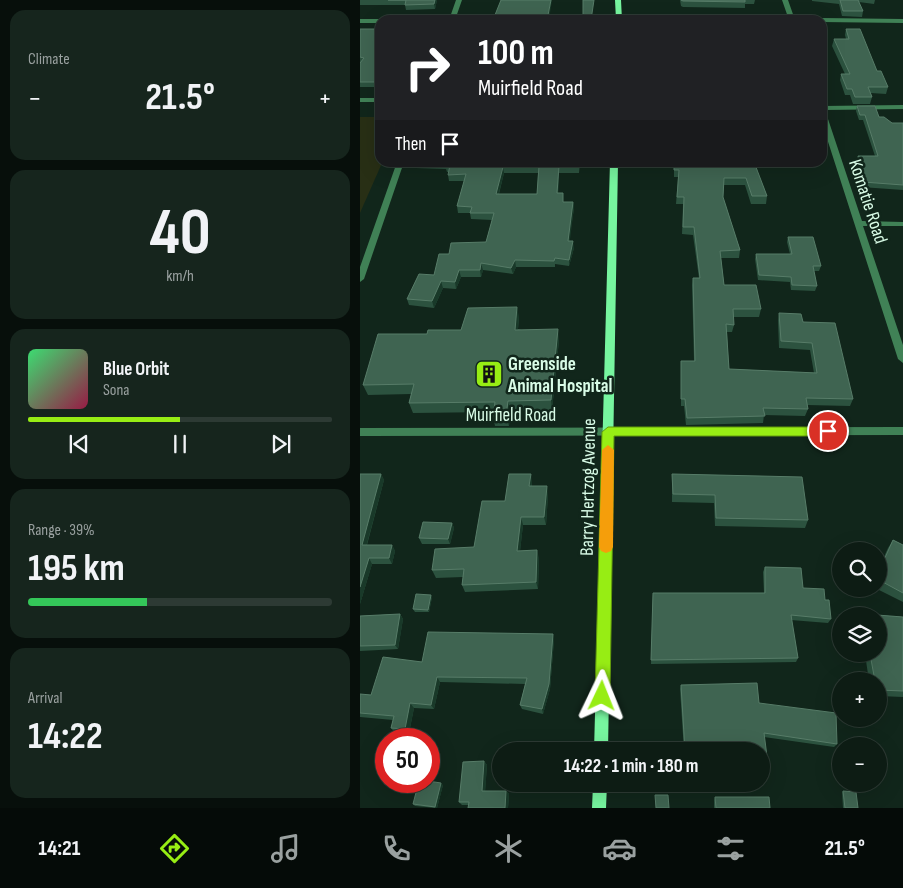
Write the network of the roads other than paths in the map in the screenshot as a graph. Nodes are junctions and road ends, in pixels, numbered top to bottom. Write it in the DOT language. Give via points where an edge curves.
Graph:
graph roads {
  1 [pos="459,0"];
  2 [pos="618,0"];
  3 [pos="786,0"];
  4 [pos="454,15"];
  5 [pos="618,15"];
  6 [pos="790,15"];
  7 [pos="827,20"];
  8 [pos="903,20"];
  9 [pos="360,21"];
  10 [pos="375,21"];
  11 [pos="360,100"];
  12 [pos="375,100"];
  13 [pos="903,107"];
  14 [pos="827,109"];
  15 [pos="827,124"];
  16 [pos="399,167"];
  17 [pos="614,167"];
  18 [pos="860,223"];
  19 [pos="903,224"];
  20 [pos="360,253"];
  21 [pos="369,253"];
  22 [pos="360,279"];
  23 [pos="903,359"];
  24 [pos="903,431"];
  25 [pos="360,432"];
  26 [pos="608,432"];
  27 [pos="601,742"];
  28 [pos="600,792"];
  29 [pos="599,808"];
  1 -- 4 [label="street"];
  2 -- 5 [label="main road"];
  3 -- 6 [label="street"];
  7 -- 8 [label="street"];
  9 -- 10 [label="street"];
  11 -- 12 [label="street"];
  13 -- 14 [label="street"];
  15 -- 18 [label="street, Komatie Road"];
  16 -- 21 [label="street"];
  17 -- 26 [label="main road, Barry Hertzog Avenue"];
  18 -- 19 [label="street"];
  18 -- 23 [label="street, Komatie Road"];
  20 -- 21 [label="street"];
  21 -- 22 [label="street"];
  24 -- 26 [label="street, Muirfield Road"];
  25 -- 26 [label="street, Muirfield Road"];
  26 -- 27 [label="main road, Barry Hertzog Avenue"];
  28 -- 29 [label="main road"];
}
